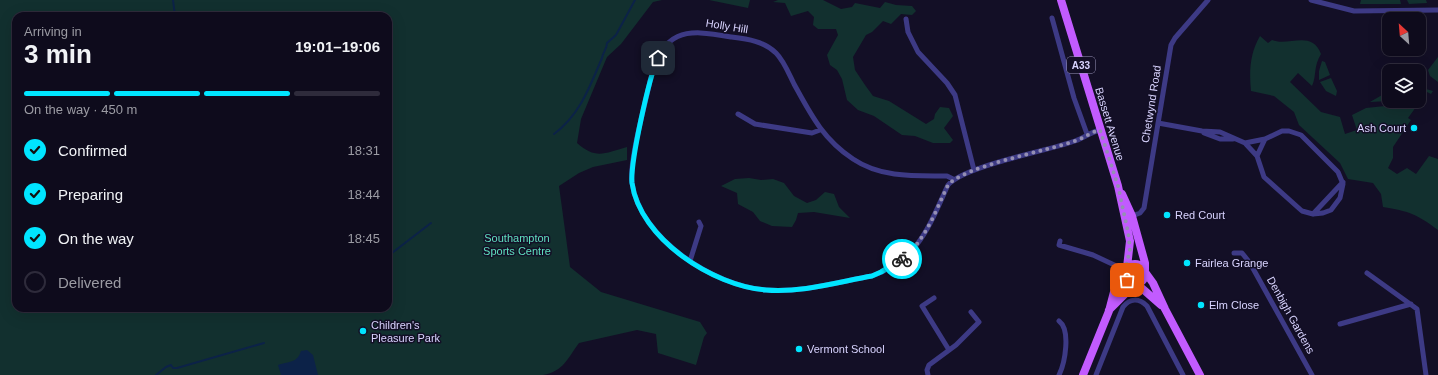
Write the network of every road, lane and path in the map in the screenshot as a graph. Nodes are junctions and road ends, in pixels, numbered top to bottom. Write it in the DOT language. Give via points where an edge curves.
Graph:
graph roads {
  1 [pos="1061,0"];
  2 [pos="1208,0"];
  3 [pos="1311,0"];
  4 [pos="1438,10"];
  5 [pos="1052,18"];
  6 [pos="906,19"];
  7 [pos="738,114"];
  8 [pos="1158,123"];
  9 [pos="820,130"];
  10 [pos="1100,130"];
  11 [pos="1087,134"];
  12 [pos="1265,139"];
  13 [pos="1245,142"];
  14 [pos="1257,156"];
  15 [pos="974,170"];
  16 [pos="953,178"];
  17 [pos="1343,182"];
  18 [pos="1118,186"];
  19 [pos="1313,214"];
  20 [pos="1132,216"];
  21 [pos="699,222"];
  22 [pos="1058,245"];
  23 [pos="1234,253"];
  24 [pos="690,261"];
  25 [pos="1125,270"];
  26 [pos="1145,271"];
  27 [pos="1367,273"];
  28 [pos="1136,284"];
  29 [pos="934,298"];
  30 [pos="1411,304"];
  31 [pos="1165,309"];
  32 [pos="1109,311"];
  33 [pos="971,312"];
  34 [pos="1059,321"];
  35 [pos="1340,324"];
  36 [pos="949,350"];
  37 [pos="928,375"];
  38 [pos="1059,375"];
  39 [pos="1083,375"];
  40 [pos="1097,375"];
  41 [pos="1183,375"];
  42 [pos="1200,375"];
  43 [pos="1312,375"];
  44 [pos="1426,375"];
  1 -- 10 [label="main road, Bassett Avenue / A33"];
  2 -- 8 [label="street, Chetwynd Road" via="1171,45"];
  3 -- 4 [label="street" via="1354,11"];
  5 -- 11 [label="street" via="1074,98"];
  6 -- 15 [label="street" via="908,32 918,52 947,83 954,95"];
  7 -- 9 [label="street" via="755,124 812,133"];
  8 -- 13 [label="street" via="1220,132"];
  8 -- 20 [label="street, Chetwynd Road" via="1144,208"];
  9 -- 16 [label="street, Holly Hill" via="854,160 880,172"];
  9 -- 24 [label="street, Holly Hill" via="783,62 770,48 752,40 703,31 683,34 668,43 654,67 650,81 632,184 641,206 658,234"];
  10 -- 11 [label="street, Holly Hill"];
  10 -- 18 [label="main road, Bassett Avenue / A33"];
  11 -- 15 [label="street, Holly Hill" via="1075,141"];
  12 -- 13 [label="street"];
  12 -- 14 [label="street"];
  12 -- 17 [label="street" via="1282,131 1302,135 1335,168"];
  13 -- 14 [label="street"];
  14 -- 19 [label="street" via="1264,177 1298,208"];
  15 -- 16 [label="street, Holly Hill"];
  16 -- 24 [label="street, Holly Hill" via="919,243 901,260 872,276 793,290 767,290 723,278"];
  17 -- 19 [label="street"];
  17 -- 19 [label="street" via="1336,205 1323,213"];
  18 -- 20 [label="main road, Bassett Avenue / A33"];
  18 -- 25 [label="main road, Bassett Avenue / A33" via="1130,241"];
  20 -- 26 [label="main road, Bassett Avenue / A33"];
  21 -- 24 [label="street" via="701,226"];
  22 -- 25 [label="street" via="1093,254"];
  23 -- 43 [label="street, Denbigh Gardens" via="1242,253 1250,263"];
  25 -- 26 [label="main road" via="1135,263 1141,265"];
  25 -- 28 [label="main road" via="1129,283"];
  25 -- 32 [label="main road" via="1115,288"];
  26 -- 28 [label="main road" via="1142,281"];
  26 -- 31 [label="main road, Bassett Avenue / A33"];
  27 -- 30 [label="street"];
  28 -- 31 [label="main road, Bassett Avenue / A33"];
  28 -- 32 [label="main road"];
  29 -- 36 [label="street" via="922,306"];
  30 -- 35 [label="street"];
  30 -- 44 [label="street" via="1418,311"];
  31 -- 42 [label="main road, Bassett Avenue / A33"];
  32 -- 39 [label="main road"];
  33 -- 36 [label="street" via="979,322"];
  34 -- 38 [label="street" via="1065,328 1065,352"];
  36 -- 37 [label="street" via="929,365"];
  40 -- 41 [label="street" via="1123,307 1134,300 1144,302 1147,306"];
}
